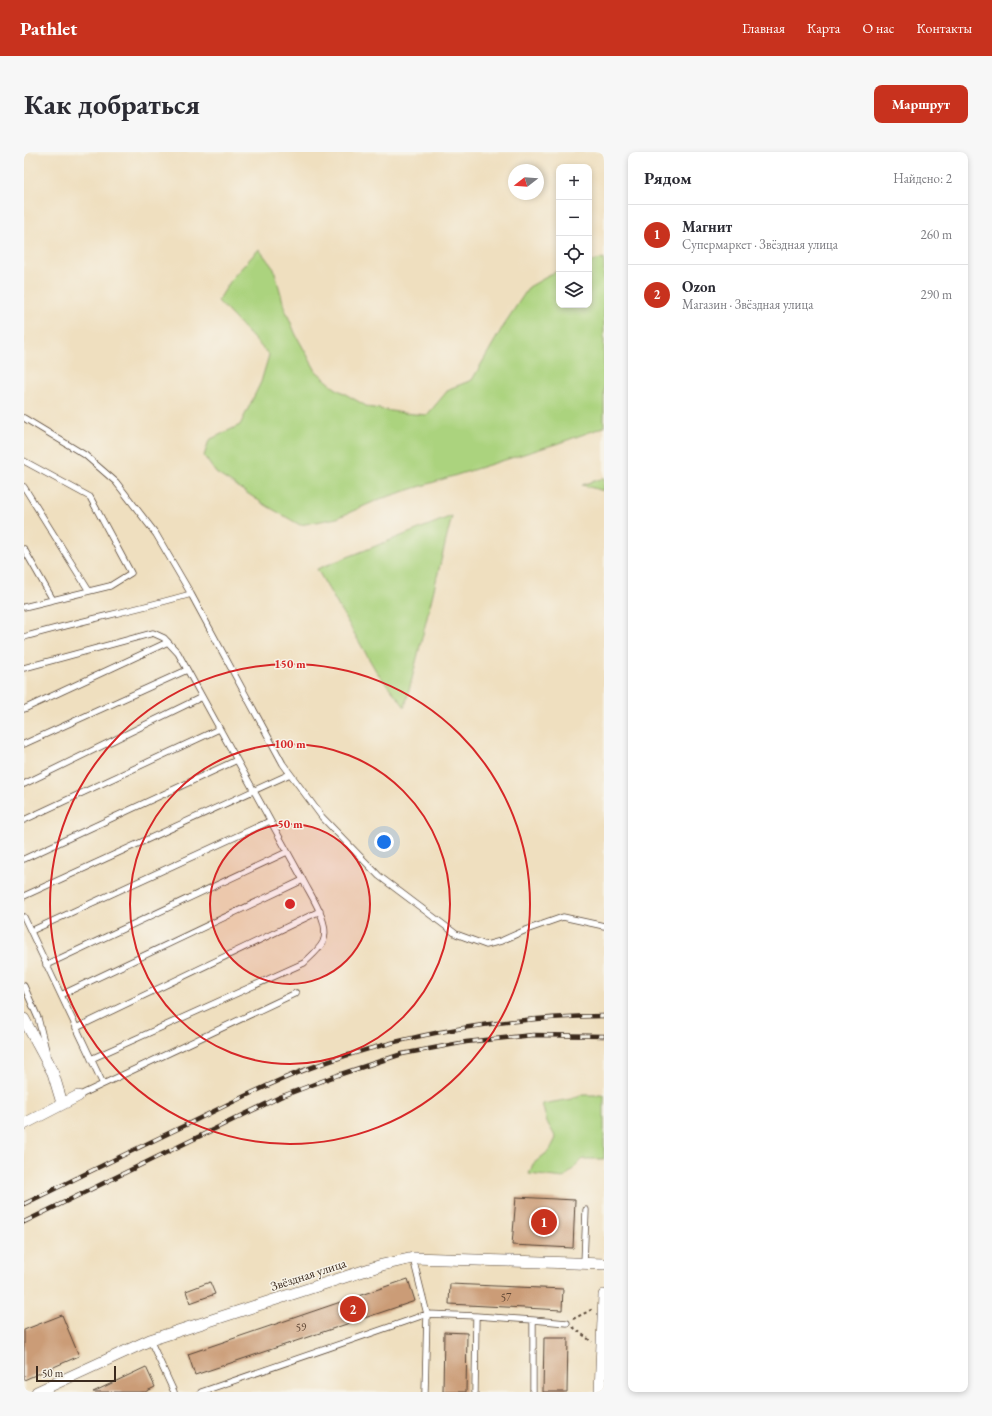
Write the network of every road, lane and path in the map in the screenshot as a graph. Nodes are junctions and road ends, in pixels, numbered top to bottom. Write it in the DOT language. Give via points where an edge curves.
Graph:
graph roads {
  1 [pos="24,418"];
  2 [pos="25,463"];
  3 [pos="24,487"];
  4 [pos="24,549"];
  5 [pos="89,591"];
  6 [pos="191,594"];
  7 [pos="53,600"];
  8 [pos="24,607"];
  9 [pos="24,637"];
  10 [pos="168,642"];
  11 [pos="24,668"];
  12 [pos="187,670"];
  13 [pos="202,697"];
  14 [pos="24,709"];
  15 [pos="219,729"];
  16 [pos="24,744"];
  17 [pos="237,760"];
  18 [pos="290,774"];
  19 [pos="24,784"];
  20 [pos="254,791"];
  21 [pos="24,820"];
  22 [pos="270,821"];
  23 [pos="287,852"];
  24 [pos="24,859"];
  25 [pos="303,880"];
  26 [pos="24,896"];
  27 [pos="320,911"];
  28 [pos="24,917"];
  29 [pos="604,926"];
  30 [pos="31,931"];
  31 [pos="46,965"];
  32 [pos="24,986"];
  33 [pos="296,993"];
  34 [pos="61,995"];
  35 [pos="24,1019"];
  36 [pos="76,1028"];
  37 [pos="91,1059"];
  38 [pos="53,1073"];
  39 [pos="103,1084"];
  40 [pos="78,1096"];
  41 [pos="62,1103"];
  42 [pos="24,1124"];
  43 [pos="586,1210"];
  44 [pos="413,1258"];
  45 [pos="584,1264"];
  46 [pos="604,1264"];
  47 [pos="604,1295"];
  48 [pos="604,1304"];
  49 [pos="427,1314"];
  50 [pos="476,1316"];
  51 [pos="533,1320"];
  52 [pos="567,1322"];
  53 [pos="150,1340"];
  54 [pos="602,1351"];
  55 [pos="208,1391"];
  56 [pos="37,1392"];
  57 [pos="174,1392"];
  58 [pos="201,1392"];
  59 [pos="426,1392"];
  60 [pos="475,1392"];
  61 [pos="533,1392"];
  62 [pos="600,1392"];
  1 -- 6 [label="lane" via="85,455 116,482 156,534"];
  2 -- 5 [label="lane" via="90,497 131,573 110,586"];
  3 -- 5 [label="lane"];
  4 -- 7 [label="lane"];
  5 -- 7 [label="lane"];
  6 -- 9 [label="lane"];
  6 -- 18 [label="lane"];
  7 -- 8 [label="lane"];
  10 -- 11 [label="lane" via="153,633"];
  10 -- 12 [label="lane" via="178,653"];
  10 -- 14 [label="lane"];
  12 -- 13 [label="lane"];
  12 -- 16 [label="lane"];
  13 -- 15 [label="lane"];
  13 -- 19 [label="lane"];
  15 -- 17 [label="lane"];
  15 -- 21 [label="lane"];
  17 -- 20 [label="lane"];
  17 -- 24 [label="lane"];
  18 -- 20 [label="lane"];
  18 -- 29 [label="lane" via="322,817 379,876 456,934 486,945 563,917"];
  20 -- 22 [label="lane"];
  20 -- 26 [label="lane"];
  22 -- 23 [label="lane"];
  22 -- 30 [label="lane"];
  23 -- 25 [label="lane"];
  23 -- 31 [label="lane"];
  25 -- 27 [label="lane"];
  25 -- 34 [label="lane"];
  27 -- 36 [label="lane"];
  27 -- 37 [label="lane" via="326,933 322,944 304,963"];
  28 -- 30 [label="lane"];
  30 -- 31 [label="lane"];
  31 -- 34 [label="lane"];
  32 -- 38 [label="lane" via="38,1018"];
  33 -- 39 [label="lane"];
  34 -- 36 [label="lane"];
  35 -- 38 [label="street"];
  36 -- 37 [label="lane"];
  37 -- 39 [label="lane"];
  38 -- 41 [label="street"];
  39 -- 40 [label="lane"];
  40 -- 41 [label="street"];
  41 -- 42 [label="street"];
  43 -- 45 [label="lane"];
  44 -- 45 [label="street, Звёздная улица"];
  44 -- 49 [label="lane"];
  44 -- 53 [label="street, Звёздная улица" via="382,1265"];
  45 -- 46 [label="street, Звёздная улица"];
  47 -- 48 [label="street"];
  48 -- 52 [label="path"];
  48 -- 54 [label="street"];
  49 -- 50 [label="lane"];
  49 -- 55 [label="lane"];
  49 -- 59 [label="lane"];
  50 -- 51 [label="lane"];
  50 -- 60 [label="lane"];
  51 -- 52 [label="lane"];
  51 -- 61 [label="lane"];
  52 -- 54 [label="path"];
  53 -- 56 [label="street, Звёздная улица"];
  53 -- 57 [label="lane"];
  54 -- 62 [label="street"];
  55 -- 58 [label="lane"];
}
